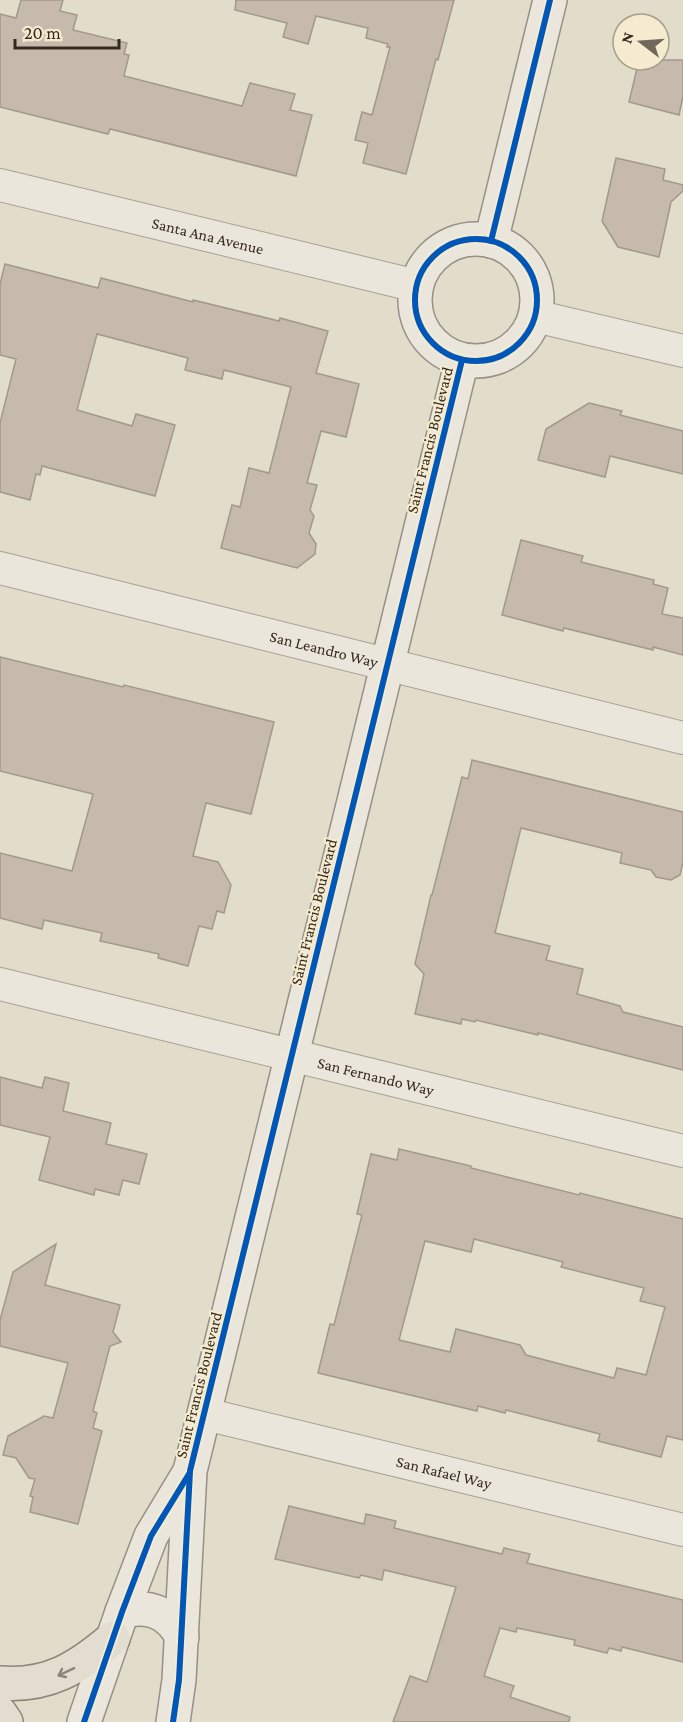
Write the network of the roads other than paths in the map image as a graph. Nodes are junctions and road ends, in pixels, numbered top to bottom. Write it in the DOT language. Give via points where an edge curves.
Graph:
graph roads {
  1 [pos="550,0"];
  2 [pos="0,184"];
  3 [pos="492,241"];
  4 [pos="417,286"];
  5 [pos="536,316"];
  6 [pos="683,351"];
  7 [pos="462,360"];
  8 [pos="0,568"];
  9 [pos="387,665"];
  10 [pos="683,738"];
  11 [pos="0,984"];
  12 [pos="292,1056"];
  13 [pos="683,1151"];
  14 [pos="205,1414"];
  15 [pos="190,1471"];
  16 [pos="683,1530"];
  17 [pos="117,1625"];
  18 [pos="182,1637"];
  19 [pos="179,1680"];
  20 [pos="0,1683"];
  21 [pos="0,1713"];
  22 [pos="6,1722"];
  23 [pos="84,1722"];
  24 [pos="173,1722"];
  25 [pos="191,1722"];
  1 -- 3 [label="main road"];
  2 -- 4 [label="street, Santa Ana Avenue"];
  3 -- 4 [label="main road" via="467,240 445,248 427,264"];
  3 -- 5 [label="main road" via="513,251 529,269 537,292"];
  4 -- 7 [label="main road, Saint Francis Boulevard" via="416,310 424,333 440,350"];
  5 -- 6 [label="street"];
  5 -- 7 [label="main road, Saint Francis Boulevard" via="525,337 507,352 486,361"];
  7 -- 9 [label="main road, Saint Francis Boulevard"];
  8 -- 9 [label="street, San Leandro Way"];
  9 -- 10 [label="street, San Leandro Way"];
  9 -- 12 [label="main road, Saint Francis Boulevard"];
  11 -- 12 [label="street, San Fernando Way"];
  12 -- 13 [label="street, San Fernando Way"];
  12 -- 14 [label="main road, Saint Francis Boulevard"];
  14 -- 15 [label="main road, Saint Francis Boulevard"];
  14 -- 16 [label="street, San Rafael Way"];
  15 -- 17 [label="main road, Saint Francis Boulevard" via="151,1536"];
  15 -- 18 [label="main road, Saint Francis Boulevard"];
  17 -- 18 [label="main road" via="133,1609 156,1611 167,1616"];
  17 -- 20 [label="main road, one-way" via="90,1657 59,1675 39,1681"];
  17 -- 23 [label="main road, Saint Francis Boulevard"];
  18 -- 19 [label="main road, Saint Francis Boulevard"];
  19 -- 24 [label="main road, Saint Francis Boulevard"];
  19 -- 25 [label="main road"];
  21 -- 22 [label="main road"];
}
